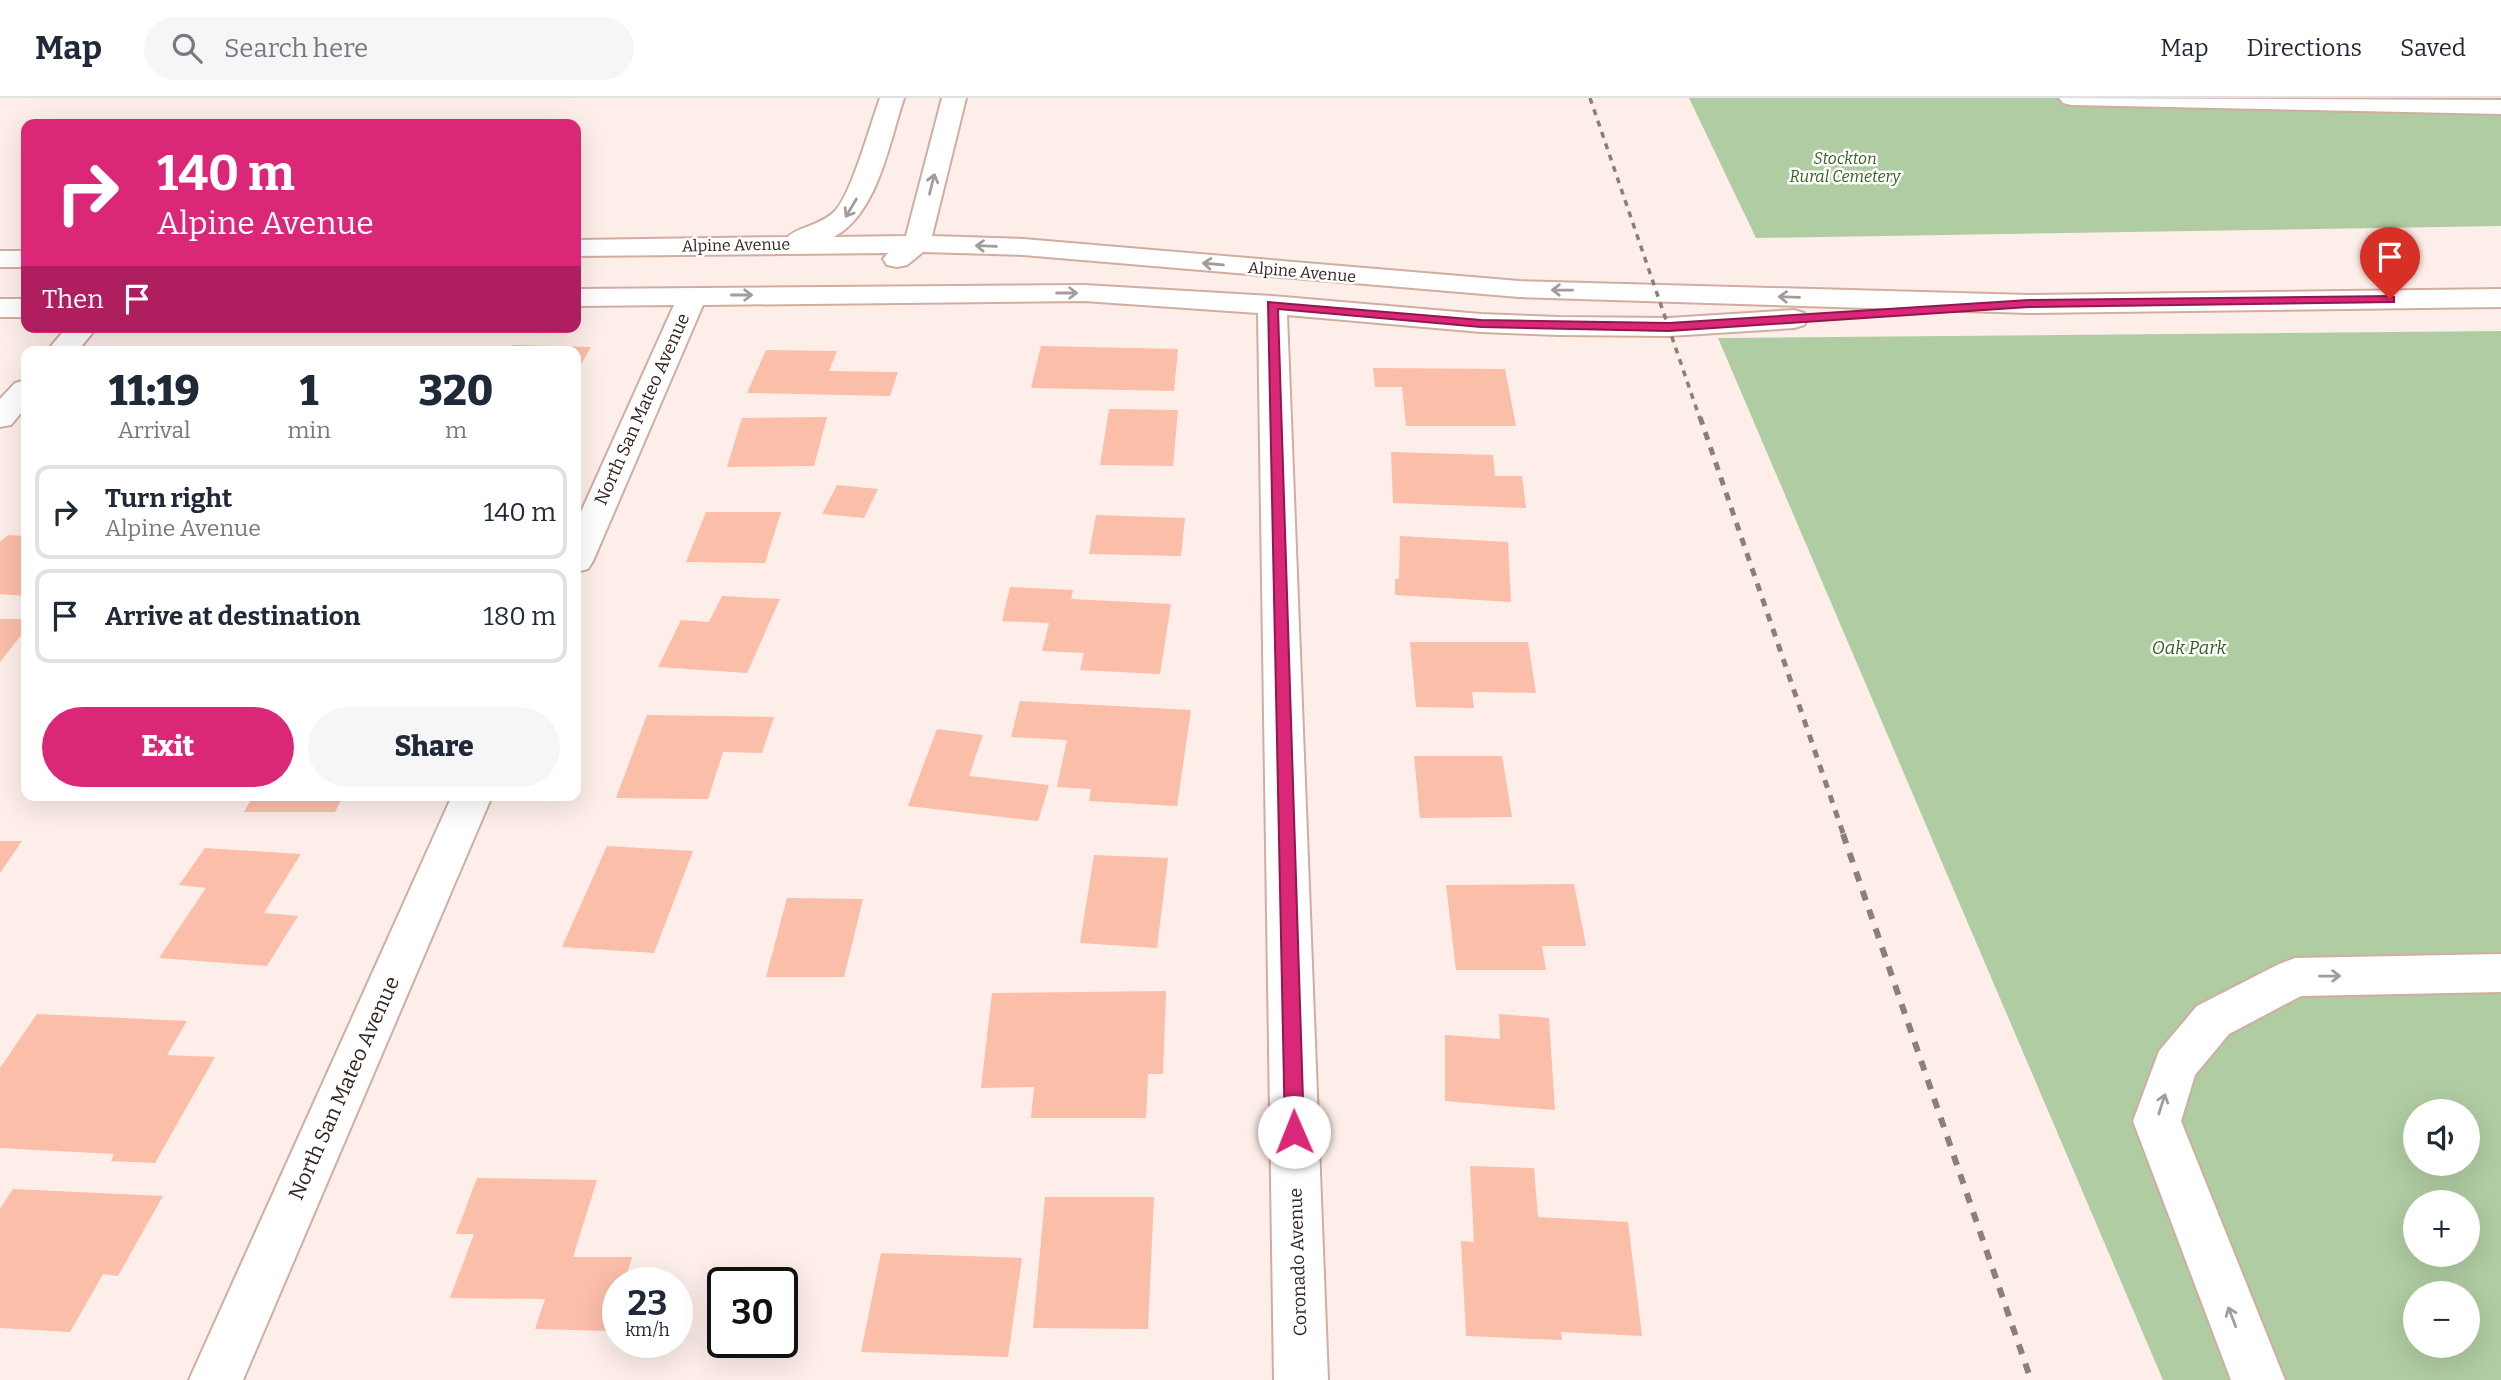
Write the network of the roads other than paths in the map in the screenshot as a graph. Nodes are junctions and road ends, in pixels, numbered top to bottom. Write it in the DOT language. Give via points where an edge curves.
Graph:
graph roads {
  1 [pos="892,98"];
  2 [pos="954,98"];
  3 [pos="2071,98"];
  4 [pos="2501,107"];
  5 [pos="917,244"];
  6 [pos="766,245"];
  7 [pos="581,248"];
  8 [pos="0,259"];
  9 [pos="21,259"];
  10 [pos="581,288"];
  11 [pos="692,296"];
  12 [pos="581,297"];
  13 [pos="2501,298"];
  14 [pos="2029,304"];
  15 [pos="1272,305"];
  16 [pos="0,308"];
  17 [pos="21,308"];
  18 [pos="21,395"];
  19 [pos="0,418"];
  20 [pos="581,550"];
  21 [pos="470,801"];
  22 [pos="2501,973"];
  23 [pos="216,1380"];
  24 [pos="1301,1380"];
  25 [pos="2258,1380"];
  1 -- 6 [label="street, one-way" via="849,214 839,224 808,238"];
  5 -- 2 [label="street, one-way"];
  3 -- 4 [label="street"];
  5 -- 6 [label="street, Alpine Avenue"];
  5 -- 10 [label="street" via="887,264 862,268 657,273"];
  14 -- 5 [label="street, Alpine Avenue, one-way" via="1519,289 1023,247"];
  6 -- 7 [label="street, Alpine Avenue"];
  8 -- 9 [label="street"];
  11 -- 12 [label="street, Alpine Avenue"];
  11 -- 15 [label="street, Alpine Avenue, one-way" via="1084,293"];
  11 -- 20 [label="street, North San Mateo Avenue"];
  13 -- 14 [label="street, Alpine Avenue"];
  14 -- 15 [label="street, Alpine Avenue" via="1669,327 1481,323"];
  15 -- 24 [label="street, Coronado Avenue"];
  16 -- 17 [label="street"];
  18 -- 19 [label="street"];
  21 -- 23 [label="street, North San Mateo Avenue"];
  25 -- 22 [label="street, one-way" via="2157,1121 2175,1065 2213,1020 2295,977"];
}
